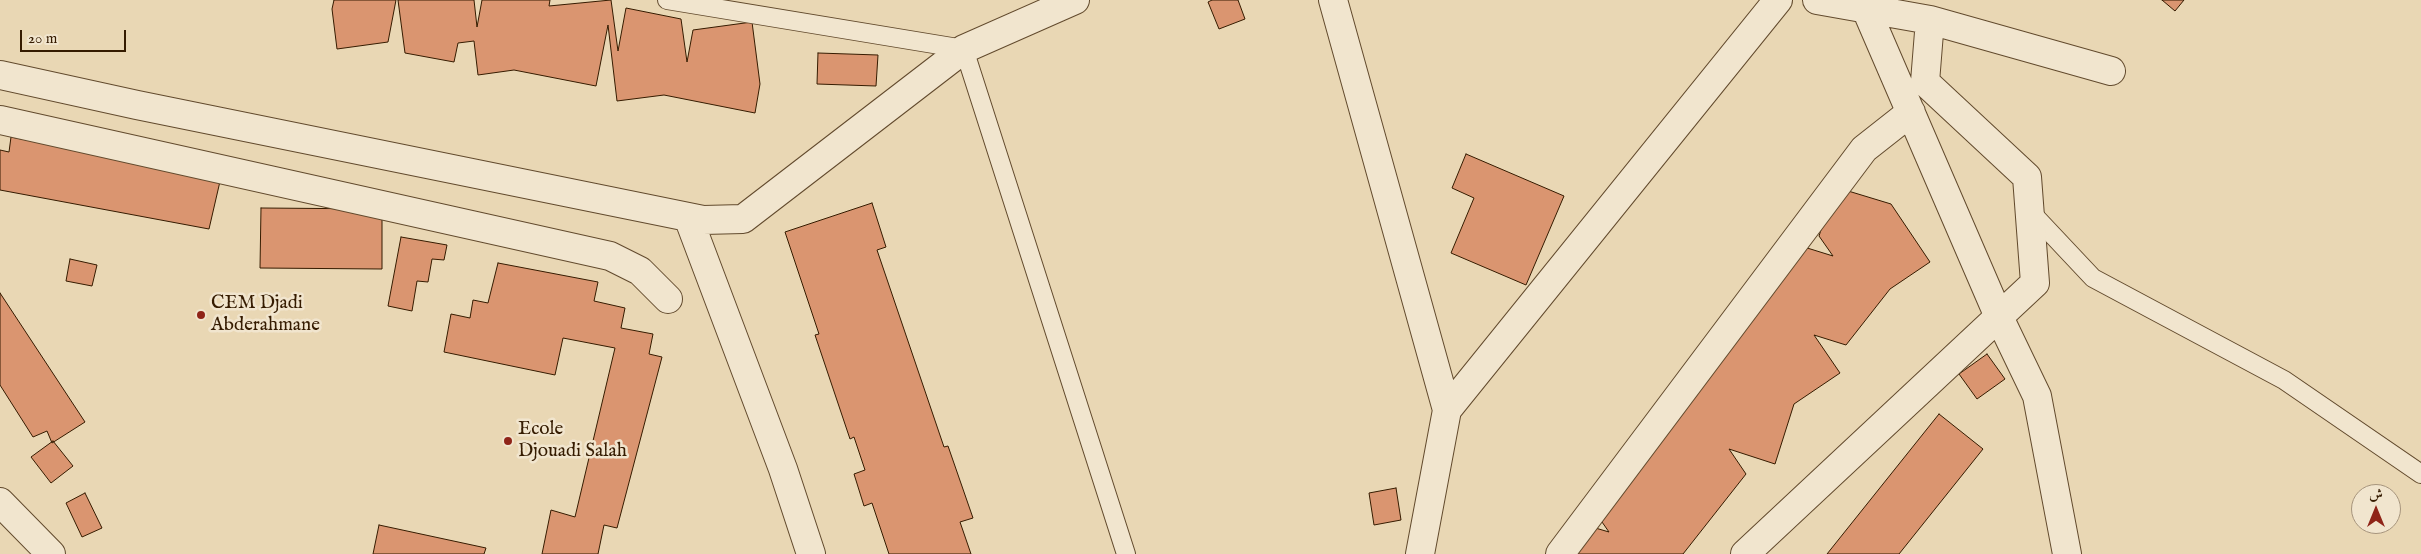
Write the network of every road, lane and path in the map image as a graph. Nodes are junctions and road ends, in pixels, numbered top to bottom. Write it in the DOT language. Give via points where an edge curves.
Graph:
graph roads {
  1 [pos="667,0"];
  2 [pos="1075,0"];
  3 [pos="1333,0"];
  4 [pos="1778,0"];
  5 [pos="1817,0"];
  6 [pos="1866,9"];
  7 [pos="1930,20"];
  8 [pos="964,49"];
  9 [pos="2111,71"];
  10 [pos="0,74"];
  11 [pos="1911,112"];
  12 [pos="0,120"];
  13 [pos="2030,210"];
  14 [pos="688,217"];
  15 [pos="668,299"];
  16 [pos="1999,317"];
  17 [pos="1447,410"];
  18 [pos="2421,474"];
  19 [pos="0,502"];
  20 [pos="51,554"];
  21 [pos="811,554"];
  22 [pos="1126,554"];
  23 [pos="1420,554"];
  24 [pos="1560,554"];
  25 [pos="1745,554"];
  26 [pos="2067,554"];
  1 -- 8 [label="lane"];
  2 -- 8 [label="street"];
  3 -- 17 [label="street"];
  4 -- 17 [label="street"];
  5 -- 6 [label="street"];
  6 -- 7 [label="street"];
  6 -- 11 [label="street"];
  7 -- 9 [label="street"];
  7 -- 13 [label="street" via="1926,82 2027,177"];
  8 -- 14 [label="street" via="743,219"];
  8 -- 22 [label="lane"];
  10 -- 14 [label="street"];
  11 -- 16 [label="street"];
  11 -- 24 [label="street" via="1864,149"];
  12 -- 15 [label="street" via="610,256 640,271"];
  13 -- 16 [label="street" via="2035,284"];
  13 -- 18 [label="lane" via="2093,278 2284,380"];
  14 -- 21 [label="street" via="783,469"];
  16 -- 25 [label="street"];
  16 -- 26 [label="street" via="2037,396"];
  17 -- 23 [label="street"];
  19 -- 20 [label="street"];
}
